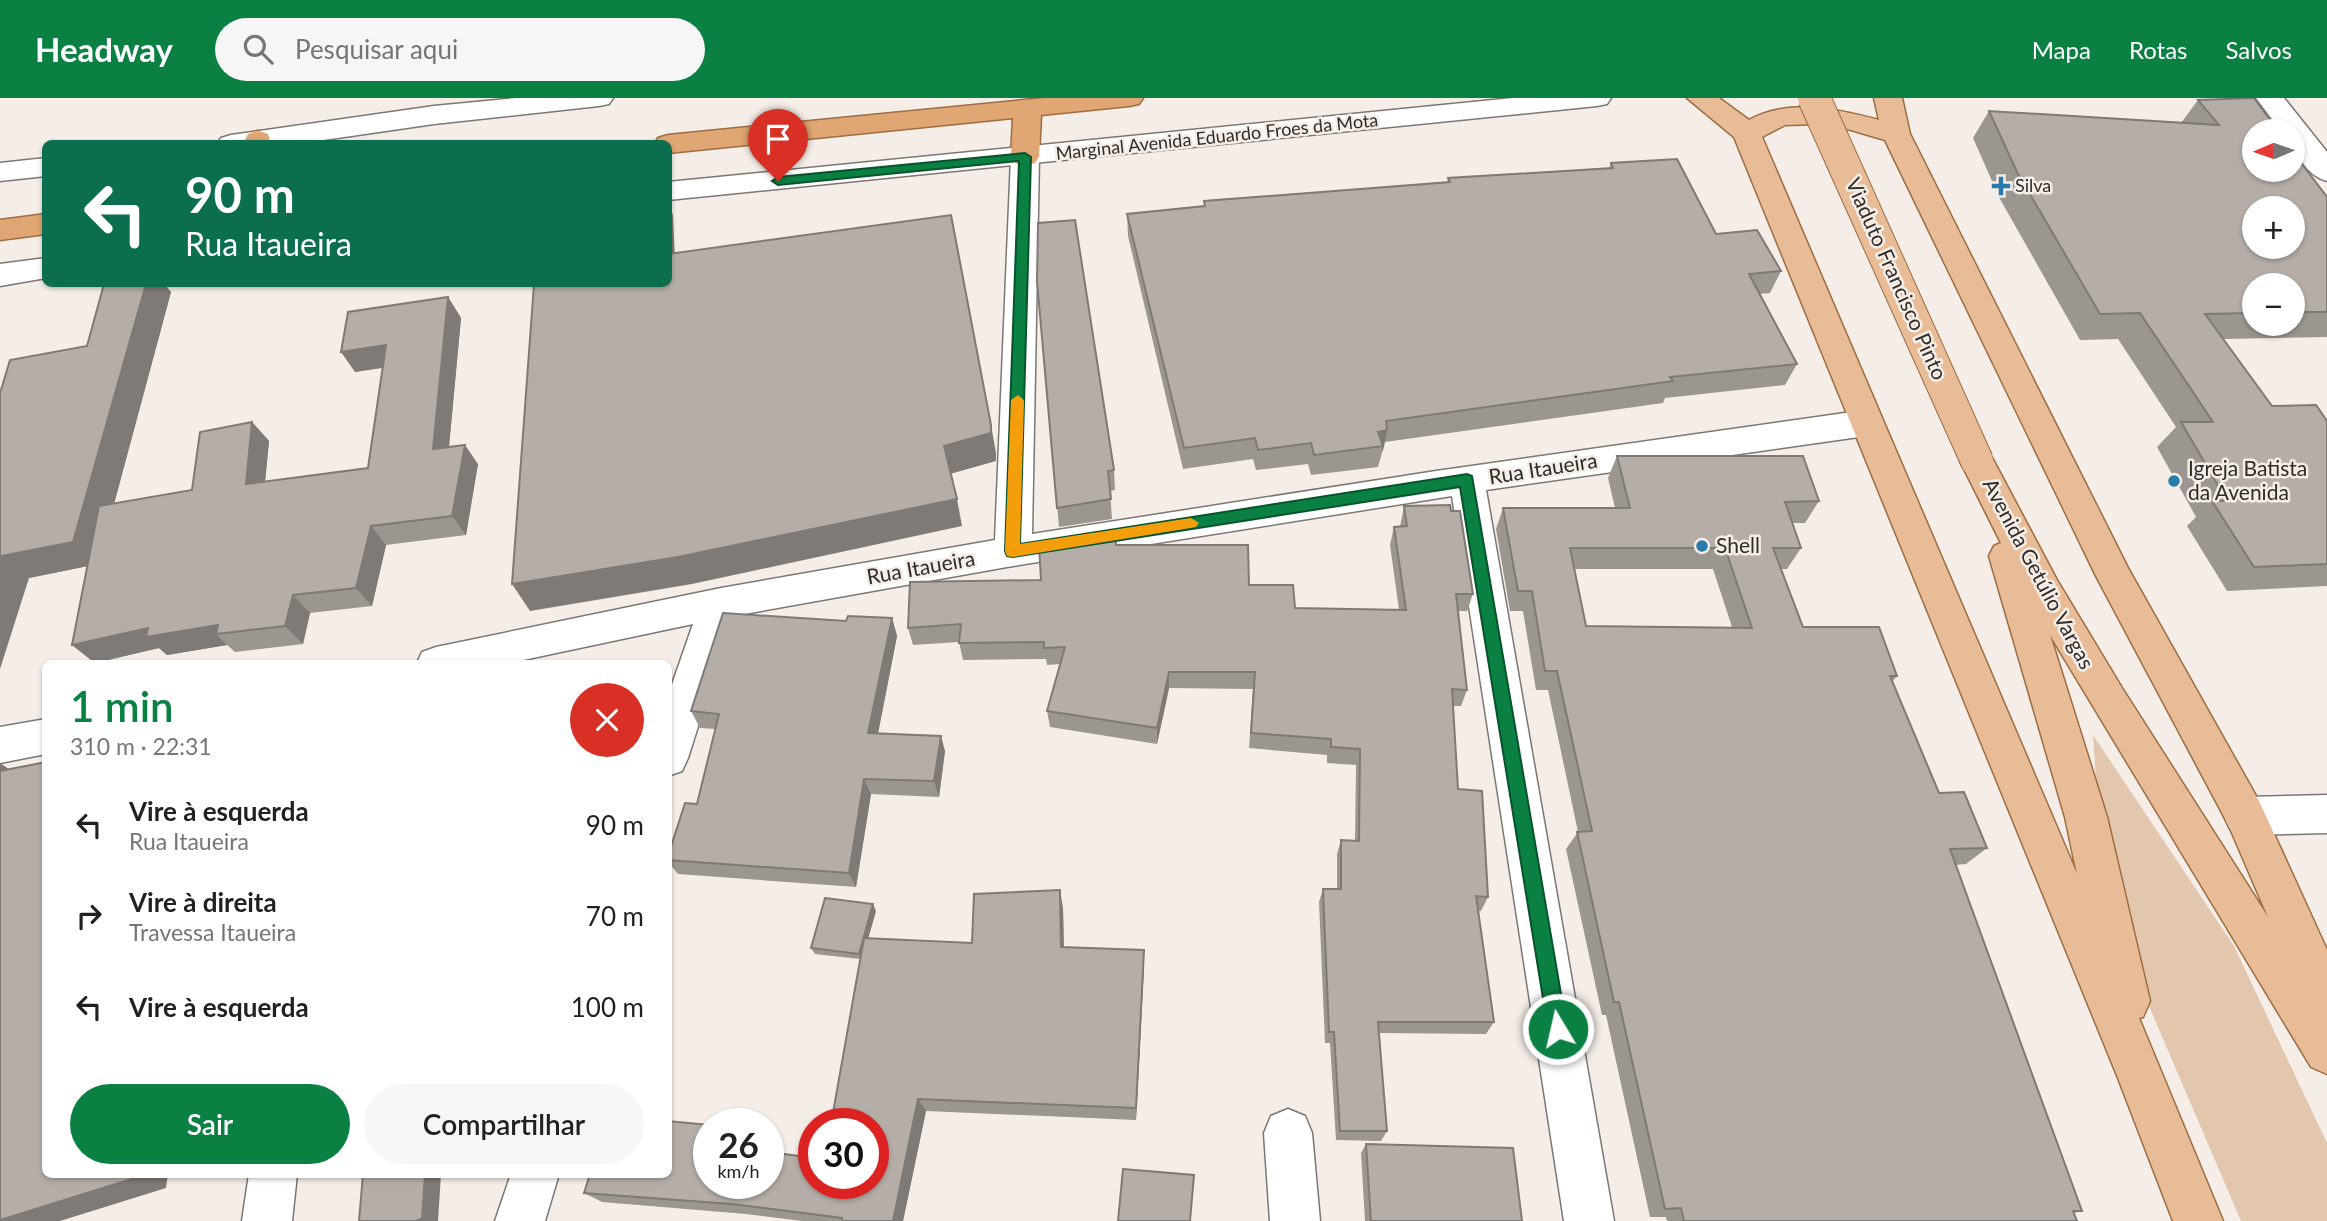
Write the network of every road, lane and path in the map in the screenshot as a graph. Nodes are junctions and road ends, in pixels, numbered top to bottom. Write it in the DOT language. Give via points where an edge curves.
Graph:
graph roads {
  1 [pos="599,98"];
  2 [pos="1129,98"];
  3 [pos="1597,98"];
  4 [pos="1701,98"];
  5 [pos="1814,98"];
  6 [pos="1888,98"];
  7 [pos="2270,98"];
  8 [pos="1027,107"];
  9 [pos="1747,134"];
  10 [pos="1896,134"];
  11 [pos="262,140"];
  12 [pos="672,144"];
  13 [pos="1025,157"];
  14 [pos="42,167"];
  15 [pos="0,172"];
  16 [pos="2327,172"];
  17 [pos="672,191"];
  18 [pos="42,225"];
  19 [pos="0,230"];
  20 [pos="42,269"];
  21 [pos="0,275"];
  22 [pos="1866,423"];
  23 [pos="1978,461"];
  24 [pos="1467,480"];
  25 [pos="1013,551"];
  26 [pos="718,604"];
  27 [pos="450,660"];
  28 [pos="42,737"];
  29 [pos="0,744"];
  30 [pos="672,746"];
  31 [pos="2327,814"];
  32 [pos="2245,816"];
  33 [pos="2327,1000"];
  34 [pos="2327,1051"];
  35 [pos="2141,1078"];
  36 [pos="1288,1133"];
  37 [pos="272,1178"];
  38 [pos="534,1178"];
  39 [pos="267,1221"];
  40 [pos="520,1221"];
  41 [pos="1295,1221"];
  42 [pos="1589,1221"];
  43 [pos="2198,1221"];
  1 -- 11 [label="street" via="434,115"];
  2 -- 8 [label="highway"];
  3 -- 13 [label="street, Marginal Avenida Eduardo Froes da Mota"];
  4 -- 9 [label="main road, Avenida Getúlio Vargas"];
  5 -- 23 [label="main road, Viaduto Francisco Pinto, bridge"];
  6 -- 10 [label="main road"];
  7 -- 16 [label="street"];
  8 -- 12 [label="highway"];
  8 -- 13 [label="highway"];
  9 -- 10 [label="main road" via="1772,119 1828,117"];
  9 -- 22 [label="main road, Avenida Getúlio Vargas"];
  10 -- 32 [label="main road" via="2114,576"];
  13 -- 17 [label="street, Marginal Avenida Eduardo Froes da Mota"];
  13 -- 25 [label="street"];
  14 -- 15 [label="street"];
  18 -- 19 [label="highway"];
  20 -- 21 [label="street"];
  22 -- 24 [label="street, Rua Itaueira"];
  22 -- 35 [label="main road, Avenida Getúlio Vargas"];
  23 -- 34 [label="main road, Avenida Getúlio Vargas" via="2044,591 2108,700"];
  23 -- 35 [label="main road, Avenida Getúlio Vargas" via="2086,817"];
  24 -- 25 [label="street, Rua Itaueira"];
  24 -- 42 [label="street"];
  25 -- 26 [label="street, Rua Itaueira"];
  26 -- 27 [label="street, Rua Itaueira"];
  26 -- 30 [label="street"];
  28 -- 29 [label="street"];
  31 -- 32 [label="street"];
  32 -- 33 [label="main road"];
  35 -- 43 [label="main road, Avenida Getúlio Vargas"];
  36 -- 41 [label="street"];
  37 -- 39 [label="street"];
  38 -- 40 [label="street"];
}
